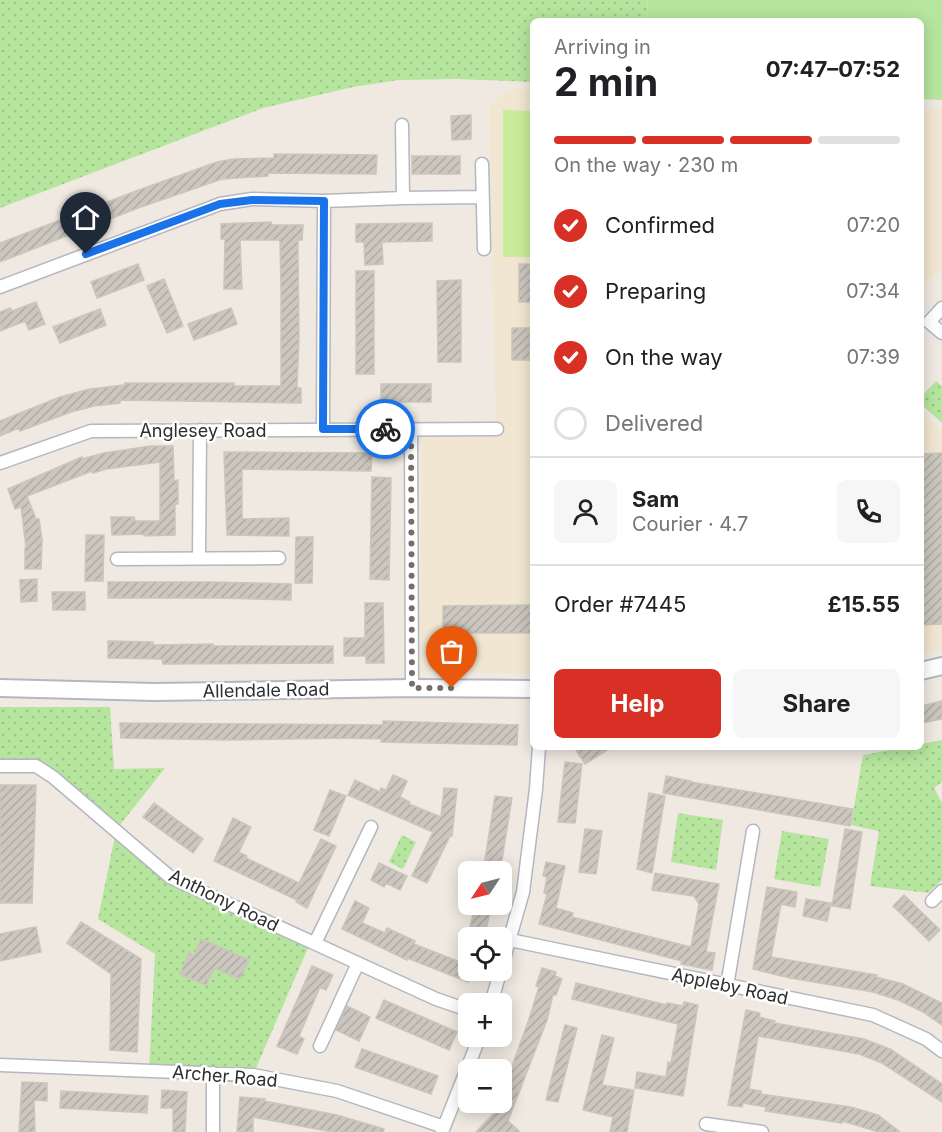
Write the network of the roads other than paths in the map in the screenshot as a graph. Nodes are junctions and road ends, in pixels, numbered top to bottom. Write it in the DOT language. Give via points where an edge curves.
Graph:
graph roads {
  1 [pos="402,125"];
  2 [pos="482,164"];
  3 [pos="482,197"];
  4 [pos="403,198"];
  5 [pos="324,201"];
  6 [pos="484,249"];
  7 [pos="0,287"];
  8 [pos="942,308"];
  9 [pos="942,333"];
  10 [pos="323,429"];
  11 [pos="411,429"];
  12 [pos="497,429"];
  13 [pos="200,430"];
  14 [pos="0,463"];
  15 [pos="199,558"];
  16 [pos="279,558"];
  17 [pos="117,559"];
  18 [pos="942,666"];
  19 [pos="924,670"];
  20 [pos="0,688"];
  21 [pos="412,688"];
  22 [pos="530,689"];
  23 [pos="539,750"];
  24 [pos="0,766"];
  25 [pos="371,826"];
  26 [pos="753,831"];
  27 [pos="942,891"];
  28 [pos="932,901"];
  29 [pos="512,933"];
  30 [pos="512,940"];
  31 [pos="315,943"];
  32 [pos="358,963"];
  33 [pos="727,986"];
  34 [pos="458,1007"];
  35 [pos="320,1046"];
  36 [pos="476,1047"];
  37 [pos="942,1052"];
  38 [pos="0,1065"];
  39 [pos="213,1073"];
  40 [pos="706,1124"];
  41 [pos="443,1129"];
  42 [pos="213,1132"];
  43 [pos="762,1132"];
  1 -- 4 [label="street"];
  2 -- 3 [label="street"];
  3 -- 4 [label="street"];
  3 -- 6 [label="street"];
  4 -- 5 [label="street"];
  5 -- 7 [label="street" via="252,200 220,204"];
  5 -- 10 [label="street"];
  8 -- 9 [label="street" via="929,322"];
  10 -- 11 [label="street, Anglesey Road"];
  10 -- 13 [label="street, Anglesey Road"];
  11 -- 12 [label="street, Anglesey Road"];
  11 -- 21 [label="street"];
  13 -- 14 [label="street, Anglesey Road" via="91,431"];
  13 -- 15 [label="street"];
  15 -- 16 [label="street"];
  15 -- 17 [label="street"];
  18 -- 19 [label="street"];
  20 -- 21 [label="street, Allendale Road" via="154,692"];
  21 -- 22 [label="street, Allendale Road"];
  23 -- 29 [label="street" via="523,892"];
  24 -- 31 [label="street, Anthony Road" via="36,766 170,878"];
  25 -- 31 [label="street"];
  26 -- 33 [label="street"];
  27 -- 28 [label="street"];
  30 -- 33 [label="street, Appleby Road"];
  31 -- 32 [label="street, Anthony Road"];
  32 -- 34 [label="street, Anthony Road"];
  32 -- 35 [label="street"];
  33 -- 37 [label="street, Appleby Road" via="873,1015 926,1039"];
  36 -- 41 [label="street"];
  38 -- 39 [label="street, Archer Road"];
  39 -- 41 [label="street, Archer Road" via="253,1075 337,1091"];
  39 -- 42 [label="street"];
  40 -- 43 [label="street"];
}
